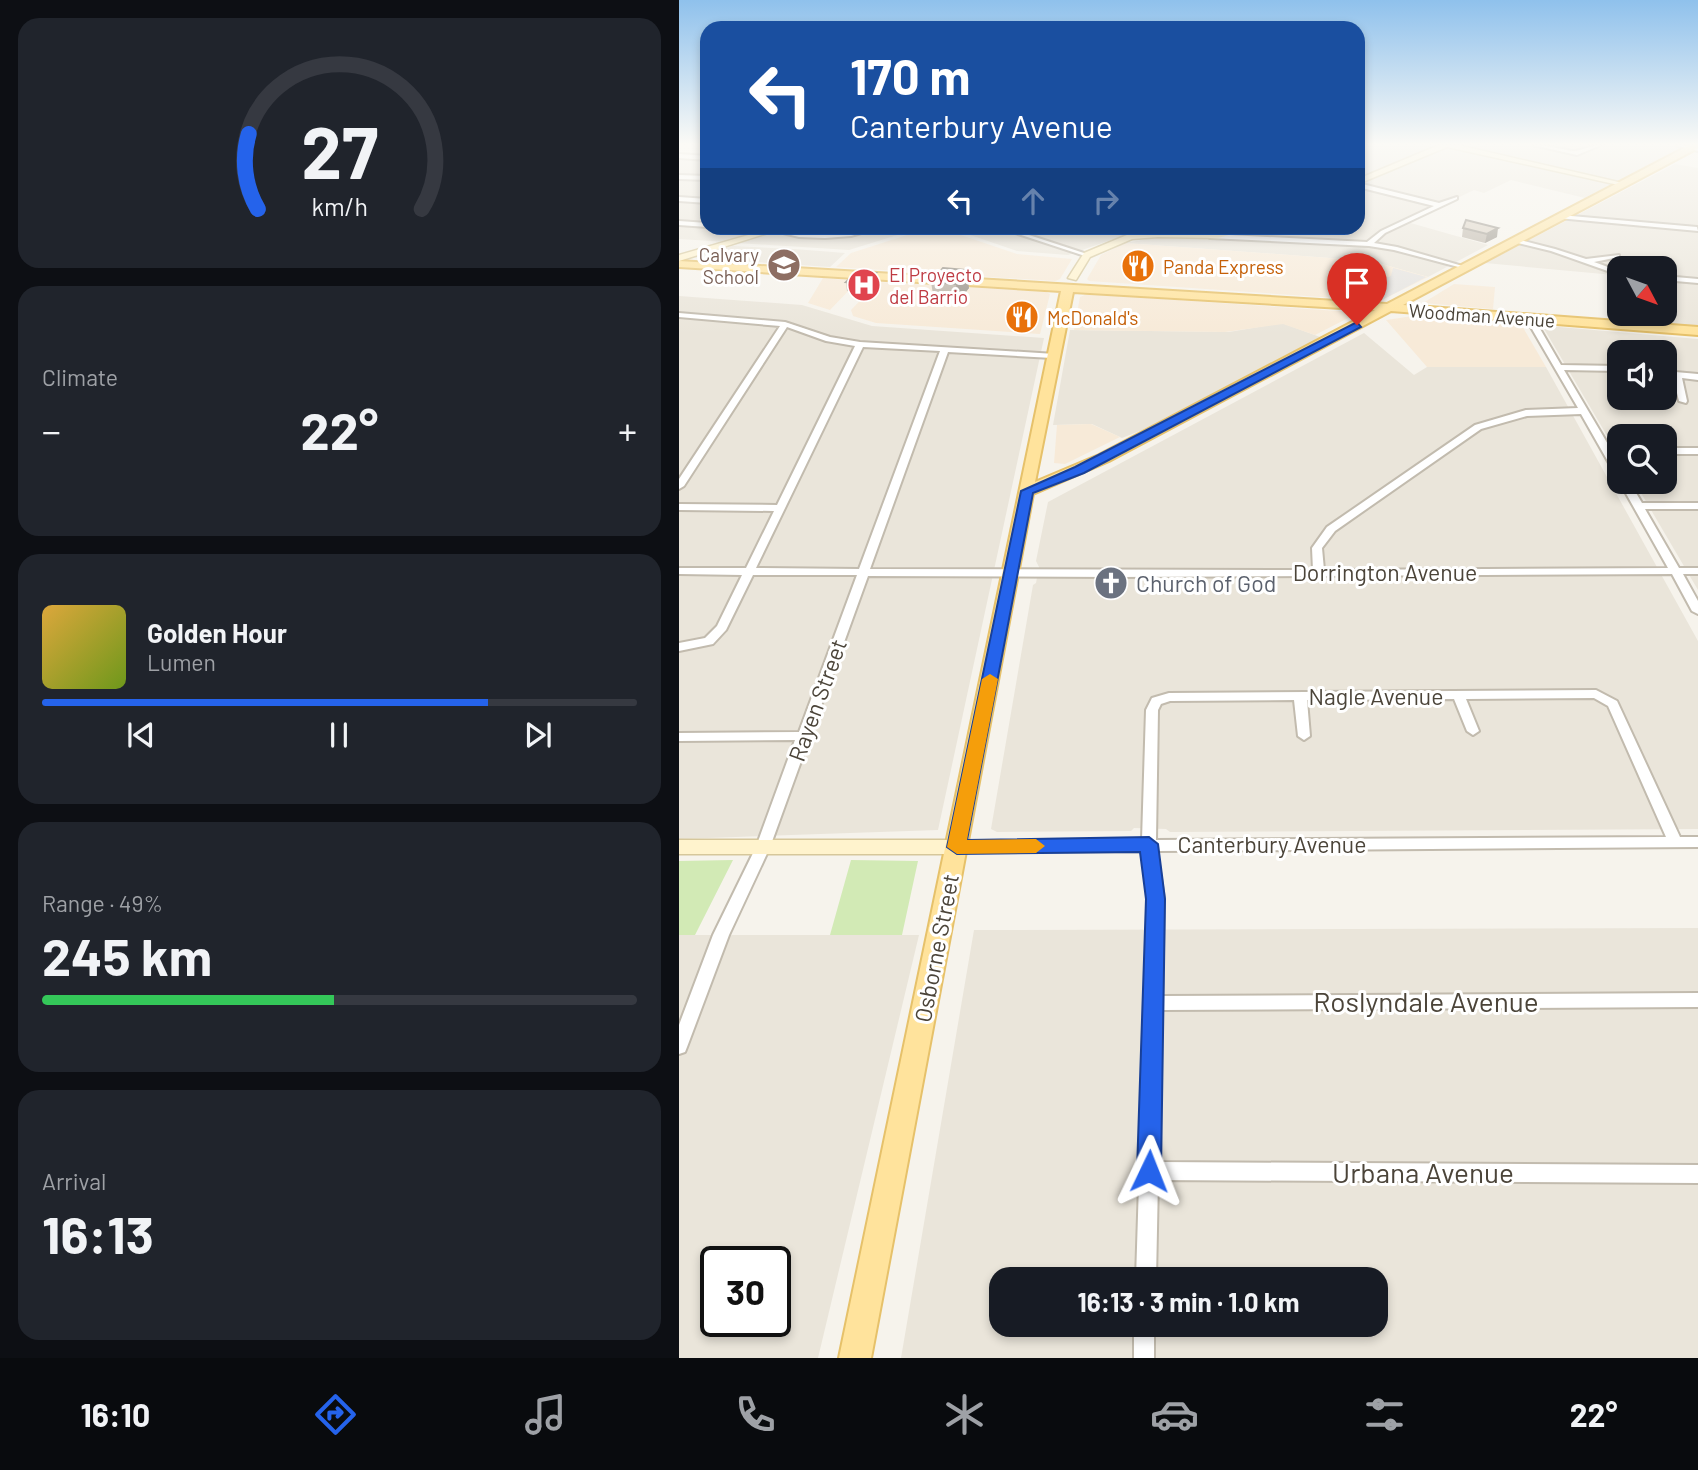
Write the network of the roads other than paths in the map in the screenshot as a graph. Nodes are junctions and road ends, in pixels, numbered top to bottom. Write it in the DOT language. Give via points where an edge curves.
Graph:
graph roads {
  1 [pos="1431,208"];
  2 [pos="1576,208"];
  3 [pos="1560,217"];
  4 [pos="679,223"];
  5 [pos="700,224"];
  6 [pos="1697,229"];
  7 [pos="758,235"];
  8 [pos="821,235"];
  9 [pos="844,235"];
  10 [pos="1025,235"];
  11 [pos="1135,235"];
  12 [pos="1147,235"];
  13 [pos="1204,235"];
  14 [pos="1215,235"];
  15 [pos="1138,236"];
  16 [pos="1210,236"];
  17 [pos="1516,241"];
  18 [pos="1369,244"];
  19 [pos="1087,255"];
  20 [pos="1607,258"];
  21 [pos="679,261"];
  22 [pos="1582,262"];
  23 [pos="1464,268"];
  24 [pos="1607,269"];
  25 [pos="1677,279"];
  26 [pos="1698,281"];
  27 [pos="1071,282"];
  28 [pos="1389,308"];
  29 [pos="683,315"];
  30 [pos="1529,317"];
  31 [pos="785,324"];
  32 [pos="679,326"];
  33 [pos="1698,331"];
  34 [pos="860,344"];
  35 [pos="945,350"];
  36 [pos="1052,356"];
  37 [pos="1557,368"];
  38 [pos="1607,369"];
  39 [pos="1677,375"];
  40 [pos="1698,377"];
  41 [pos="1683,401"];
  42 [pos="1582,411"];
  43 [pos="1607,451"];
  44 [pos="1677,451"];
  45 [pos="1698,451"];
  46 [pos="1104,458"];
  47 [pos="1034,460"];
  48 [pos="679,486"];
  49 [pos="1027,491"];
  50 [pos="1631,494"];
  51 [pos="1638,506"];
  52 [pos="1698,506"];
  53 [pos="679,507"];
  54 [pos="778,508"];
  55 [pos="750,570"];
  56 [pos="679,571"];
  57 [pos="864,571"];
  58 [pos="1675,571"];
  59 [pos="1698,571"];
  60 [pos="1010,573"];
  61 [pos="1319,573"];
  62 [pos="1698,611"];
  63 [pos="679,647"];
  64 [pos="1459,696"];
  65 [pos="1300,697"];
  66 [pos="1473,731"];
  67 [pos="803,736"];
  68 [pos="1304,736"];
  69 [pos="679,737"];
  70 [pos="1675,842"];
  71 [pos="1698,842"];
  72 [pos="1149,844"];
  73 [pos="679,847"];
  74 [pos="762,847"];
  75 [pos="957,847"];
  76 [pos="1698,1000"];
  77 [pos="1154,1003"];
  78 [pos="685,1017"];
  79 [pos="679,1047"];
  80 [pos="1149,1171"];
  81 [pos="1698,1174"];
  82 [pos="1146,1267"];
  83 [pos="1145,1337"];
  84 [pos="855,1358"];
  85 [pos="1144,1358"];
  1 -- 18 [label="street"];
  2 -- 3 [label="main road"];
  3 -- 6 [label="street"];
  3 -- 17 [label="main road"];
  4 -- 5 [label="street"];
  7 -- 21 [label="street"];
  8 -- 9 [label="street"];
  10 -- 19 [label="street"];
  11 -- 15 [label="street"];
  12 -- 15 [label="street"];
  13 -- 16 [label="street"];
  14 -- 16 [label="street"];
  15 -- 19 [label="street"];
  16 -- 18 [label="street"];
  17 -- 22 [label="street"];
  17 -- 23 [label="main road"];
  18 -- 23 [label="street"];
  19 -- 27 [label="street, Osborne Street"];
  20 -- 22 [label="street"];
  21 -- 27 [label="main road, Woodman Avenue"];
  22 -- 24 [label="street"];
  23 -- 28 [label="main road"];
  25 -- 26 [label="street"];
  27 -- 28 [label="main road, Woodman Avenue"];
  27 -- 36 [label="main road, Osborne Street"];
  28 -- 30 [label="main road, Woodman Avenue"];
  28 -- 46 [label="main road"];
  29 -- 31 [label="street"];
  29 -- 32 [label="street"];
  30 -- 33 [label="main road, Woodman Avenue"];
  30 -- 37 [label="street"];
  31 -- 34 [label="street"];
  31 -- 48 [label="street"];
  34 -- 35 [label="street"];
  34 -- 54 [label="street"];
  35 -- 36 [label="street"];
  35 -- 57 [label="street, Rayen Street"];
  36 -- 47 [label="main road, Osborne Street"];
  37 -- 38 [label="street"];
  37 -- 42 [label="street"];
  39 -- 40 [label="street"];
  39 -- 41 [label="street"];
  42 -- 43 [label="street"];
  42 -- 61 [label="street" via="1526,413 1478,427 1331,529 1317,548"];
  44 -- 45 [label="street"];
  46 -- 47 [label="main road" via="1057,470"];
  46 -- 49 [label="main road"];
  47 -- 49 [label="main road, Osborne Street"];
  49 -- 60 [label="main road, Osborne Street"];
  50 -- 51 [label="street"];
  51 -- 52 [label="street"];
  51 -- 58 [label="street"];
  53 -- 54 [label="street"];
  54 -- 55 [label="street"];
  55 -- 56 [label="street"];
  55 -- 57 [label="street"];
  55 -- 63 [label="street" via="722,628 709,641"];
  57 -- 60 [label="street, Dorrington Avenue"];
  57 -- 67 [label="street, Rayen Street"];
  58 -- 59 [label="street, Dorrington Avenue"];
  58 -- 61 [label="street, Dorrington Avenue"];
  58 -- 62 [label="street"];
  60 -- 61 [label="street, Dorrington Avenue"];
  60 -- 75 [label="main road, Osborne Street"];
  64 -- 65 [label="street, Nagle Avenue"];
  64 -- 66 [label="street"];
  64 -- 70 [label="street, Nagle Avenue" via="1596,694 1613,704"];
  65 -- 68 [label="street"];
  65 -- 72 [label="street, Nagle Avenue" via="1169,697 1156,701 1152,710"];
  67 -- 69 [label="street"];
  67 -- 74 [label="street, Rayen Street"];
  70 -- 71 [label="street, Canterbury Avenue"];
  70 -- 72 [label="street, Canterbury Avenue"];
  72 -- 75 [label="street, Canterbury Avenue"];
  72 -- 77 [label="street" via="1156,899"];
  73 -- 74 [label="street, Canterbury Avenue"];
  74 -- 75 [label="street, Canterbury Avenue"];
  74 -- 78 [label="street, Rayen Street"];
  75 -- 84 [label="main road, Osborne Street"];
  76 -- 77 [label="street, Roslyndale Avenue"];
  77 -- 80 [label="street"];
  78 -- 79 [label="street, Rayen Street"];
  80 -- 81 [label="street, Urbana Avenue"];
  80 -- 82 [label="street"];
  83 -- 85 [label="street"];
}
